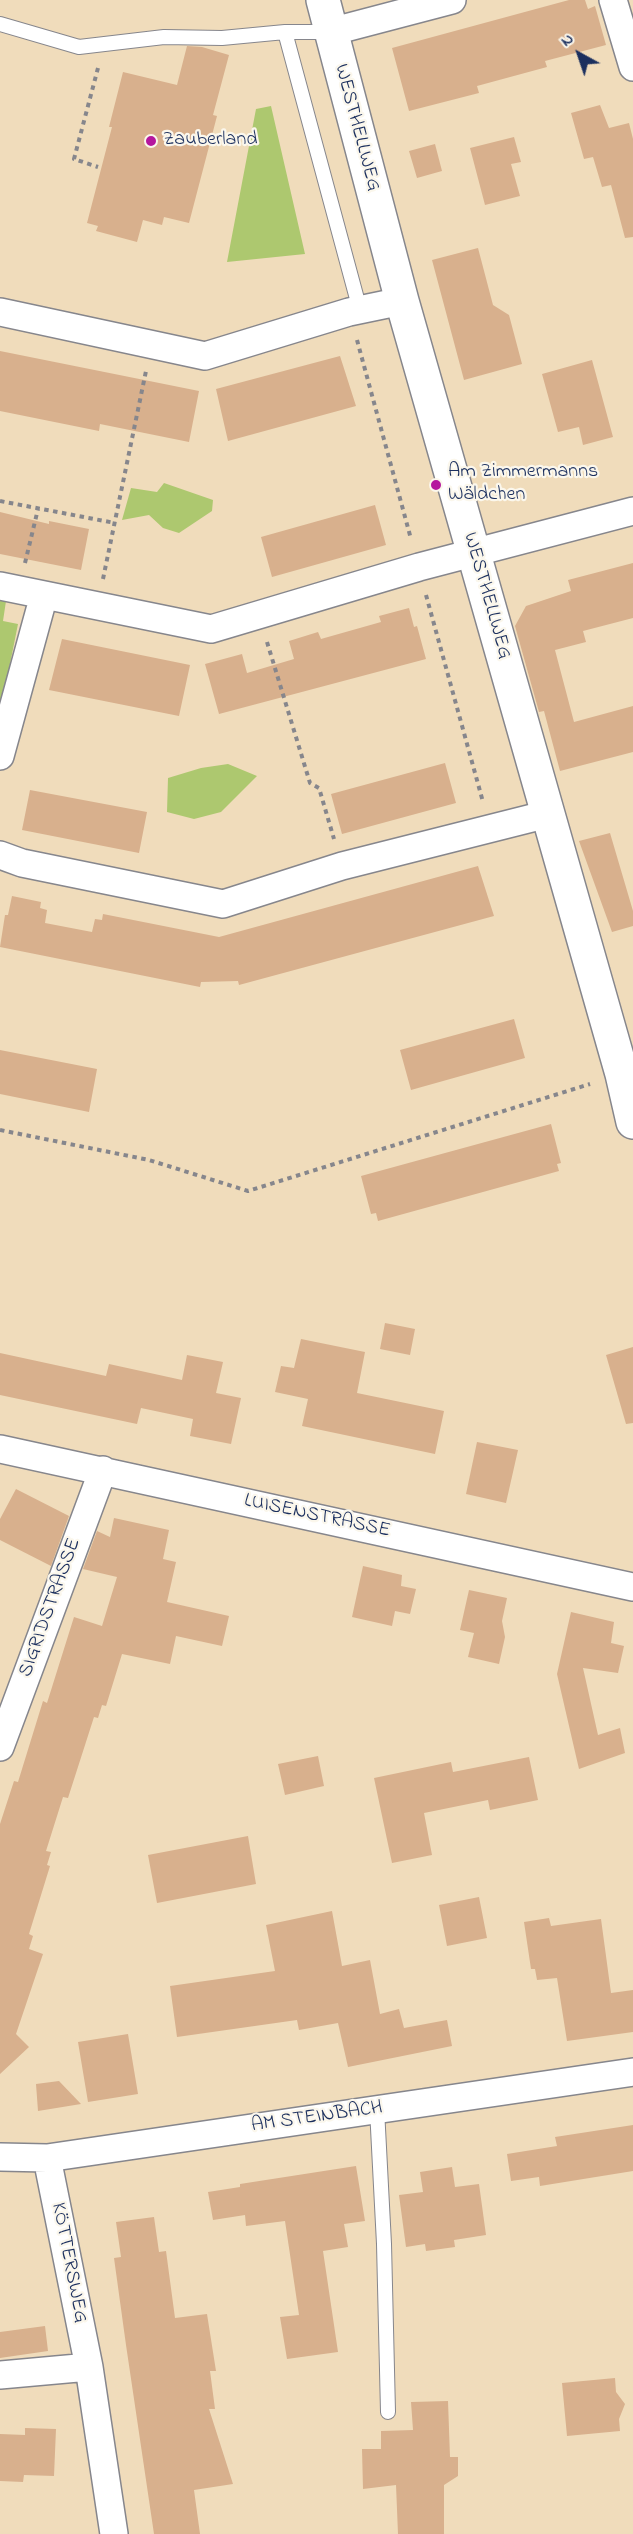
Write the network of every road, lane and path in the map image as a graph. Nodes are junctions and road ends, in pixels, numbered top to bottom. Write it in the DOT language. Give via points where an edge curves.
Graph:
graph roads {
  1 [pos="323,0"];
  2 [pos="452,0"];
  3 [pos="613,0"];
  4 [pos="0,24"];
  5 [pos="285,32"];
  6 [pos="330,32"];
  7 [pos="105,44"];
  8 [pos="633,67"];
  9 [pos="99,166"];
  10 [pos="402,301"];
  11 [pos="360,310"];
  12 [pos="0,312"];
  13 [pos="152,344"];
  14 [pos="0,501"];
  15 [pos="38,509"];
  16 [pos="633,511"];
  17 [pos="115,523"];
  18 [pos="474,554"];
  19 [pos="21,591"];
  20 [pos="98,606"];
  21 [pos="259,615"];
  22 [pos="0,756"];
  23 [pos="548,814"];
  24 [pos="0,855"];
  25 [pos="342,866"];
  26 [pos="622,1074"];
  27 [pos="633,1122"];
  28 [pos="0,1130"];
  29 [pos="0,1449"];
  30 [pos="103,1470"];
  31 [pos="633,1587"];
  32 [pos="0,1747"];
  33 [pos="633,2072"];
  34 [pos="377,2109"];
  35 [pos="0,2157"];
  36 [pos="47,2158"];
  37 [pos="89,2367"];
  38 [pos="0,2375"];
  39 [pos="388,2412"];
  40 [pos="114,2534"];
  1 -- 6 [label="street, WESTHELLWEG"];
  2 -- 6 [label="street"];
  3 -- 8 [label="street"];
  4 -- 7 [label="lane" via="79,47"];
  5 -- 6 [label="lane"];
  5 -- 7 [label="lane"];
  5 -- 11 [label="lane"];
  6 -- 10 [label="street, WESTHELLWEG"];
  7 -- 9 [label="path" via="74,159"];
  10 -- 11 [label="street"];
  10 -- 18 [label="street, WESTHELLWEG"];
  11 -- 13 [label="street" via="205,356"];
  12 -- 13 [label="street"];
  13 -- 17 [label="path"];
  14 -- 15 [label="path"];
  15 -- 17 [label="path"];
  15 -- 19 [label="path"];
  16 -- 18 [label="street"];
  17 -- 20 [label="path"];
  18 -- 21 [label="street"];
  18 -- 23 [label="street, WESTHELLWEG"];
  19 -- 20 [label="street"];
  19 -- 22 [label="street"];
  20 -- 21 [label="street" via="211,629"];
  21 -- 25 [label="path" via="310,783 319,788"];
  23 -- 25 [label="street"];
  23 -- 26 [label="street, WESTHELLWEG"];
  24 -- 25 [label="street" via="22,863 223,904"];
  26 -- 27 [label="street, WESTHELLWEG"];
  26 -- 28 [label="path" via="248,1191 149,1160"];
  29 -- 30 [label="street, LUISENSTRASSE"];
  30 -- 31 [label="street, LUISENSTRASSE"];
  30 -- 32 [label="street, SIGRIDSTRASSE"];
  33 -- 34 [label="street, AM STEINBACH"];
  34 -- 36 [label="street, AM STEINBACH"];
  34 -- 39 [label="lane"];
  35 -- 36 [label="street, AM STEINBACH"];
  36 -- 37 [label="street, KÖTTERSWEG"];
  37 -- 38 [label="street"];
  37 -- 40 [label="street, KÖTTERSWEG"];
}
